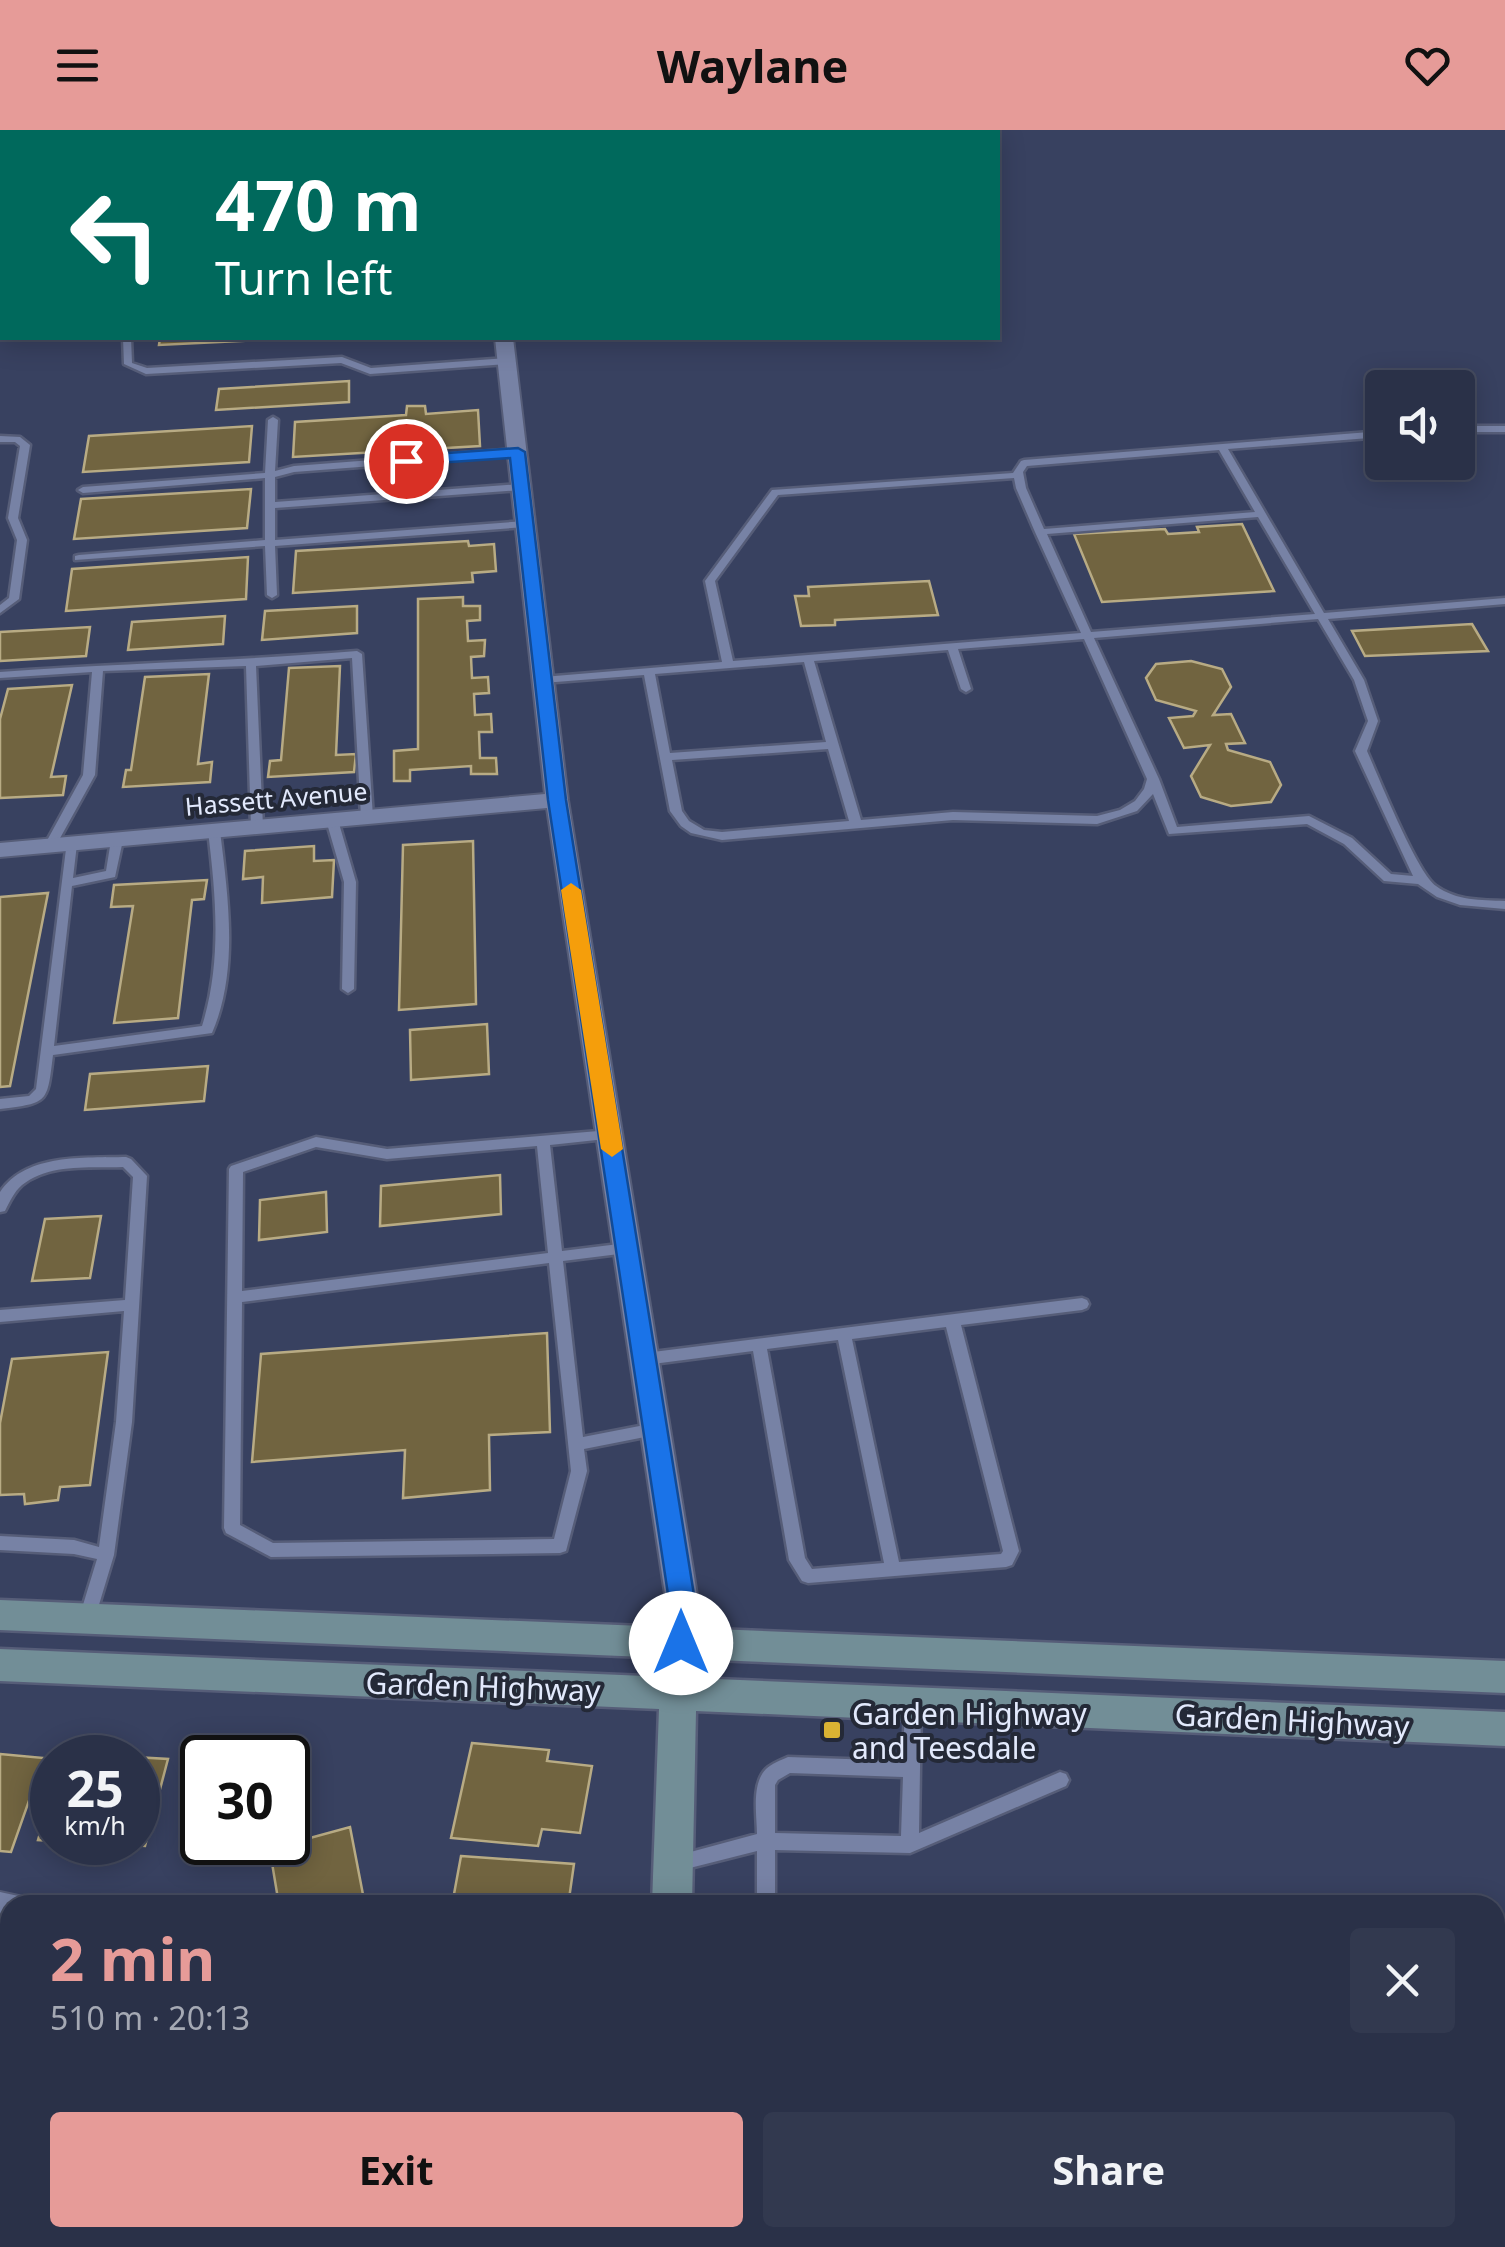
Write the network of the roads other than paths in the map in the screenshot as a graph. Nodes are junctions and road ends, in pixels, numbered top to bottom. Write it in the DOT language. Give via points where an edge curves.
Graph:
graph roads {
  1 [pos="128,340"];
  2 [pos="505,349"];
  3 [pos="273,420"];
  4 [pos="1505,428"];
  5 [pos="1475,429"];
  6 [pos="1365,435"];
  7 [pos="0,439"];
  8 [pos="1221,446"];
  9 [pos="518,452"];
  10 [pos="1019,475"];
  11 [pos="270,476"];
  12 [pos="521,486"];
  13 [pos="83,490"];
  14 [pos="272,505"];
  15 [pos="1261,514"];
  16 [pos="526,524"];
  17 [pos="1040,532"];
  18 [pos="270,543"];
  19 [pos="79,558"];
  20 [pos="272,595"];
  21 [pos="1505,601"];
  22 [pos="0,610"];
  23 [pos="1320,616"];
  24 [pos="1086,635"];
  25 [pos="952,646"];
  26 [pos="808,658"];
  27 [pos="250,664"];
  28 [pos="728,665"];
  29 [pos="98,668"];
  30 [pos="649,671"];
  31 [pos="0,675"];
  32 [pos="543,680"];
  33 [pos="966,689"];
  34 [pos="832,744"];
  35 [pos="665,757"];
  36 [pos="1153,779"];
  37 [pos="557,800"];
  38 [pos="367,817"];
  39 [pos="332,820"];
  40 [pos="856,824"];
  41 [pos="256,828"];
  42 [pos="214,831"];
  43 [pos="117,840"];
  44 [pos="60,845"];
  45 [pos="0,850"];
  46 [pos="1421,880"];
  47 [pos="66,888"];
  48 [pos="1505,905"];
  49 [pos="348,988"];
  50 [pos="47,1051"];
  51 [pos="0,1104"];
  52 [pos="610,1135"];
  53 [pos="543,1141"];
  54 [pos="0,1207"];
  55 [pos="627,1248"];
  56 [pos="555,1258"];
  57 [pos="234,1297"];
  58 [pos="1082,1304"];
  59 [pos="132,1305"];
  60 [pos="0,1316"];
  61 [pos="952,1320"];
  62 [pos="844,1334"];
  63 [pos="759,1344"];
  64 [pos="644,1359"];
  65 [pos="655,1429"];
  66 [pos="576,1444"];
  67 [pos="0,1543"];
  68 [pos="106,1554"];
  69 [pos="893,1569"];
  70 [pos="0,1615"];
  71 [pos="88,1618"];
  72 [pos="681,1643"];
  73 [pos="0,1666"];
  74 [pos="1505,1676"];
  75 [pos="678,1694"];
  76 [pos="913,1703"];
  77 [pos="1505,1729"];
  78 [pos="910,1769"];
  79 [pos="1060,1780"];
  80 [pos="764,1841"];
  81 [pos="910,1845"];
  82 [pos="675,1863"];
  83 [pos="673,1895"];
  84 [pos="766,1895"];
  1 -- 2 [label="lane" via="128,364 146,371 342,360 370,371"];
  2 -- 9 [label="street"];
  3 -- 11 [label="lane"];
  4 -- 5 [label="lane"];
  6 -- 8 [label="lane"];
  7 -- 22 [label="lane" via="25,445 13,518 22,540 14,600"];
  8 -- 10 [label="lane" via="1036,459 1024,463"];
  8 -- 15 [label="lane"];
  9 -- 11 [label="lane"];
  9 -- 12 [label="street"];
  10 -- 17 [label="lane"];
  10 -- 28 [label="lane" via="775,492 710,581"];
  11 -- 13 [label="lane"];
  11 -- 14 [label="lane"];
  12 -- 14 [label="lane"];
  12 -- 16 [label="street"];
  14 -- 18 [label="lane"];
  15 -- 17 [label="lane"];
  15 -- 23 [label="lane"];
  16 -- 18 [label="lane"];
  16 -- 32 [label="street"];
  17 -- 24 [label="lane"];
  18 -- 19 [label="lane"];
  18 -- 20 [label="lane"];
  21 -- 23 [label="lane"];
  23 -- 24 [label="lane"];
  23 -- 46 [label="lane" via="1359,680 1373,721 1361,752"];
  24 -- 25 [label="lane"];
  24 -- 36 [label="lane"];
  25 -- 26 [label="lane"];
  25 -- 33 [label="lane"];
  26 -- 28 [label="lane"];
  26 -- 34 [label="lane"];
  27 -- 29 [label="lane"];
  27 -- 38 [label="lane" via="357,654"];
  27 -- 41 [label="lane"];
  28 -- 30 [label="lane"];
  29 -- 31 [label="lane"];
  29 -- 44 [label="lane" via="90,775"];
  30 -- 32 [label="lane"];
  30 -- 35 [label="lane"];
  32 -- 37 [label="street"];
  34 -- 35 [label="lane"];
  34 -- 40 [label="lane"];
  35 -- 40 [label="lane" via="676,811 700,834"];
  36 -- 40 [label="lane" via="1138,807 1096,820 953,816"];
  36 -- 46 [label="lane" via="1172,830 1309,820 1348,842 1388,878"];
  37 -- 38 [label="street, Hassett Avenue"];
  37 -- 52 [label="street"];
  38 -- 39 [label="street, Hassett Avenue"];
  39 -- 41 [label="street, Hassett Avenue"];
  39 -- 49 [label="lane" via="350,882"];
  41 -- 42 [label="street, Hassett Avenue"];
  42 -- 43 [label="street, Hassett Avenue"];
  42 -- 50 [label="lane" via="221,914 218,1001 207,1030"];
  43 -- 44 [label="street, Hassett Avenue"];
  43 -- 47 [label="lane" via="111,874"];
  44 -- 45 [label="street, Hassett Avenue"];
  44 -- 47 [label="lane"];
  46 -- 48 [label="lane" via="1440,896"];
  47 -- 50 [label="lane"];
  50 -- 51 [label="lane" via="38,1098"];
  52 -- 53 [label="lane"];
  52 -- 55 [label="street"];
  53 -- 56 [label="lane"];
  53 -- 57 [label="lane" via="387,1154 316,1142 236,1170"];
  54 -- 59 [label="lane" via="4,1191 40,1169 126,1162 136,1167"];
  55 -- 56 [label="lane"];
  55 -- 64 [label="street"];
  56 -- 57 [label="lane"];
  56 -- 66 [label="lane"];
  57 -- 66 [label="lane" via="232,1528 271,1550 560,1546 579,1471"];
  58 -- 61 [label="lane"];
  59 -- 60 [label="lane"];
  59 -- 68 [label="lane"];
  61 -- 62 [label="lane"];
  61 -- 69 [label="lane" via="1011,1551 1006,1560"];
  62 -- 63 [label="lane"];
  62 -- 69 [label="lane"];
  63 -- 64 [label="lane"];
  63 -- 69 [label="lane" via="797,1560 808,1576"];
  64 -- 65 [label="street"];
  65 -- 66 [label="lane"];
  65 -- 72 [label="street" via="682,1601"];
  67 -- 68 [label="lane"];
  68 -- 71 [label="lane"];
  70 -- 71 [label="main road, Garden Highway"];
  71 -- 72 [label="main road, Garden Highway"];
  72 -- 74 [label="main road, Garden Highway"];
  72 -- 75 [label="street"];
  73 -- 75 [label="main road, Garden Highway"];
  75 -- 76 [label="main road, Garden Highway"];
  75 -- 82 [label="main road"];
  76 -- 77 [label="main road, Garden Highway"];
  76 -- 78 [label="lane"];
  78 -- 80 [label="lane" via="788,1765 766,1784"];
  78 -- 81 [label="lane"];
  79 -- 81 [label="lane"];
  80 -- 81 [label="lane"];
  80 -- 82 [label="lane"];
  80 -- 84 [label="lane"];
  82 -- 83 [label="main road"];
}
